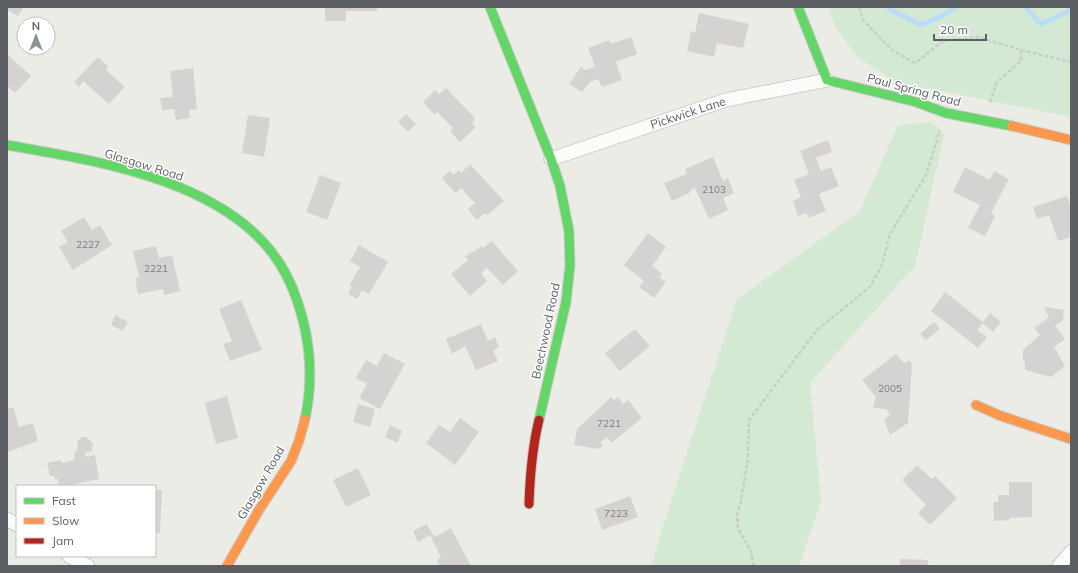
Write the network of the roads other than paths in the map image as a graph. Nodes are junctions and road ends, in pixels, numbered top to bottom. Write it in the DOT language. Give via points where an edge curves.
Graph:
graph roads {
  1 [pos="490,7"];
  2 [pos="798,7"];
  3 [pos="827,80"];
  4 [pos="1071,140"];
  5 [pos="7,145"];
  6 [pos="551,159"];
  7 [pos="976,405"];
  8 [pos="1071,439"];
  9 [pos="529,504"];
  10 [pos="7,520"];
  11 [pos="16,524"];
  12 [pos="1071,552"];
  13 [pos="71,560"];
  14 [pos="88,566"];
  15 [pos="227,566"];
  16 [pos="1059,566"];
  1 -- 6 [label="street, Beechwood Road"];
  2 -- 3 [label="street"];
  3 -- 4 [label="street, Paul Spring Road" via="916,102 946,113"];
  3 -- 6 [label="street, Pickwick Lane" via="726,100"];
  5 -- 15 [label="street, Glasgow Road" via="123,169 172,184 210,201 248,228 279,262 290,283 304,323 307,341 309,378 303,426 289,464 264,501"];
  6 -- 9 [label="street, Beechwood Road" via="567,219 570,265 566,302 534,440"];
  7 -- 8 [label="street"];
  10 -- 11 [label="street"];
  12 -- 16 [label="street"];
  13 -- 14 [label="street"];
}
